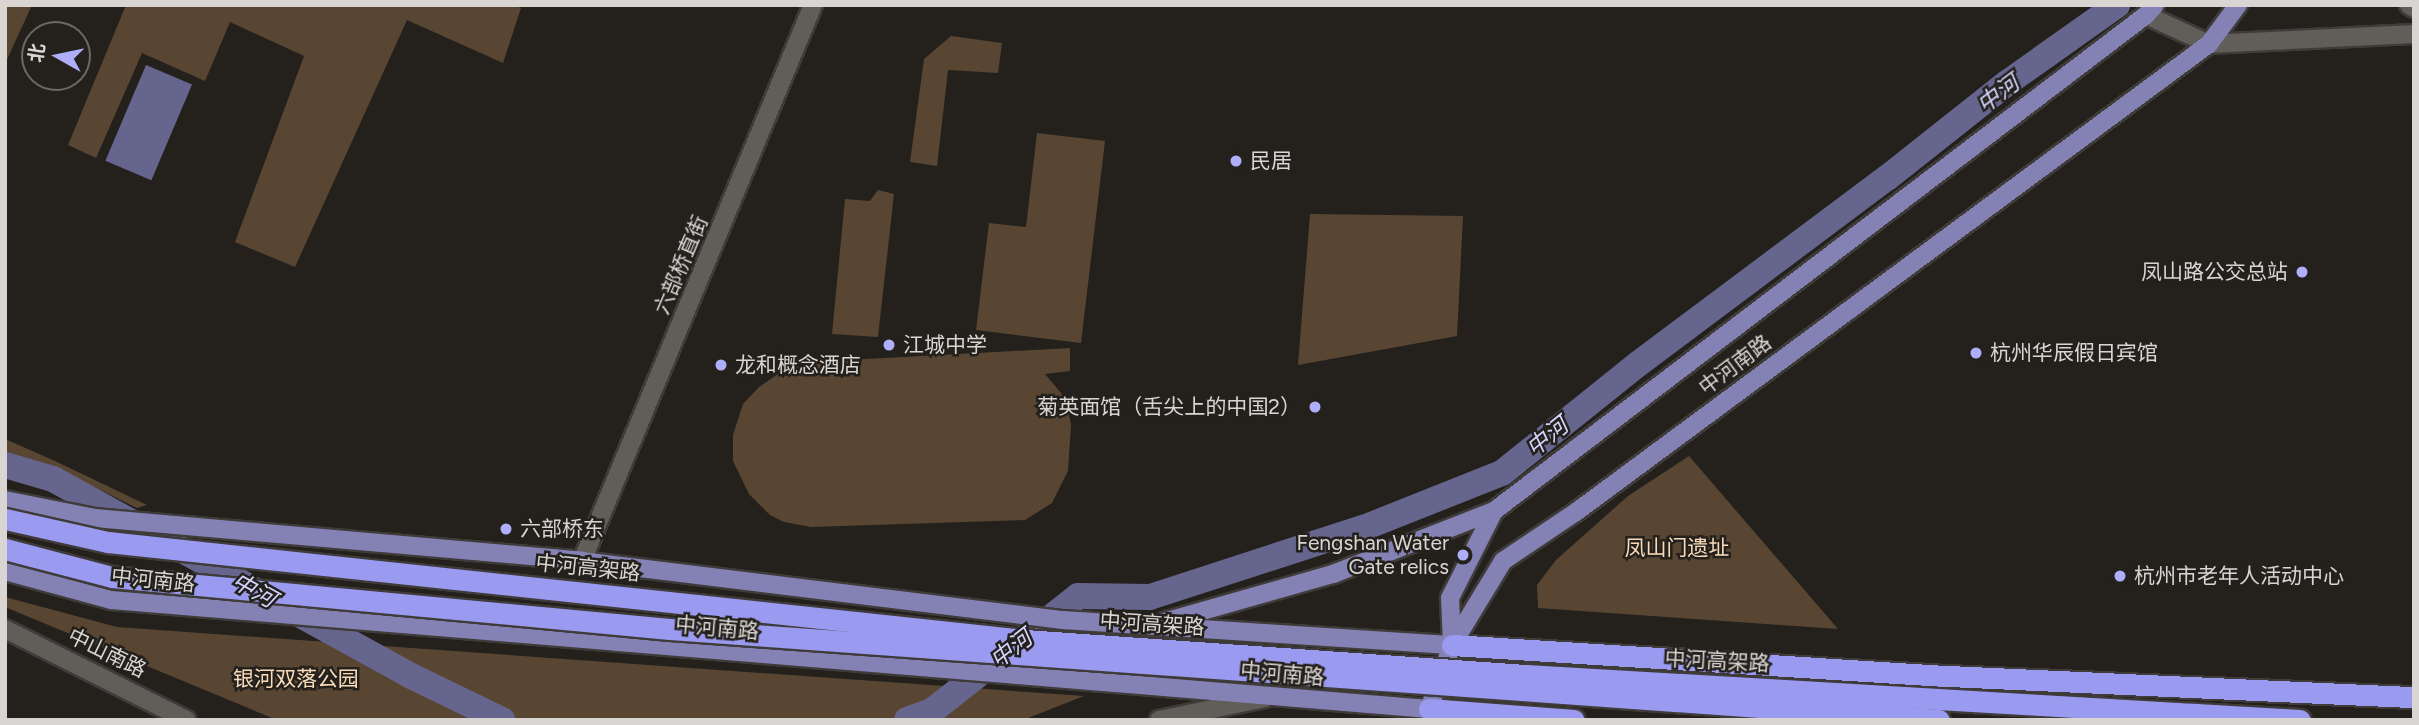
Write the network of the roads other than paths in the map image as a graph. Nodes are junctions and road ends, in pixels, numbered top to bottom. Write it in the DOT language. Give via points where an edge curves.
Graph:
graph roads {
  1 [pos="813,5"];
  2 [pos="2238,5"];
  3 [pos="2151,10"];
  4 [pos="2414,34"];
  5 [pos="2209,44"];
  6 [pos="5,500"];
  7 [pos="1494,511"];
  8 [pos="5,519"];
  9 [pos="5,549"];
  10 [pos="582,561"];
  11 [pos="5,571"];
  12 [pos="1151,626"];
  13 [pos="5,629"];
  14 [pos="1452,645"];
  15 [pos="1272,696"];
  16 [pos="2414,697"];
  17 [pos="1426,715"];
  18 [pos="187,720"];
  19 [pos="1158,720"];
  20 [pos="1574,720"];
  21 [pos="1940,720"];
  22 [pos="2301,720"];
  1 -- 10 [label="street, 六部桥直街"];
  2 -- 5 [label="main road, 中河南路"];
  3 -- 5 [label="street"];
  3 -- 7 [label="main road, 中河南路"];
  4 -- 5 [label="street"];
  5 -- 14 [label="main road, 中河南路" via="1576,512 1503,561"];
  6 -- 10 [label="main road, 中河南路" via="100,519"];
  7 -- 12 [label="main road, 中河南路" via="1334,574"];
  7 -- 14 [label="main road" via="1450,598"];
  8 -- 22 [label="highway, 中河高架路, bridge" via="108,542 1025,640"];
  9 -- 21 [label="highway, 中河高架路, bridge" via="111,577 670,629"];
  10 -- 12 [label="main road, 中河南路" via="1064,620"];
  11 -- 15 [label="main road, 中河南路" via="111,600"];
  12 -- 14 [label="main road, 中河南路"];
  13 -- 18 [label="street, 中山南路"];
  14 -- 16 [label="highway"];
  14 -- 17 [label="main road"];
  15 -- 17 [label="main road, 中河南路"];
  15 -- 19 [label="street"];
  17 -- 20 [label="highway"];
}
